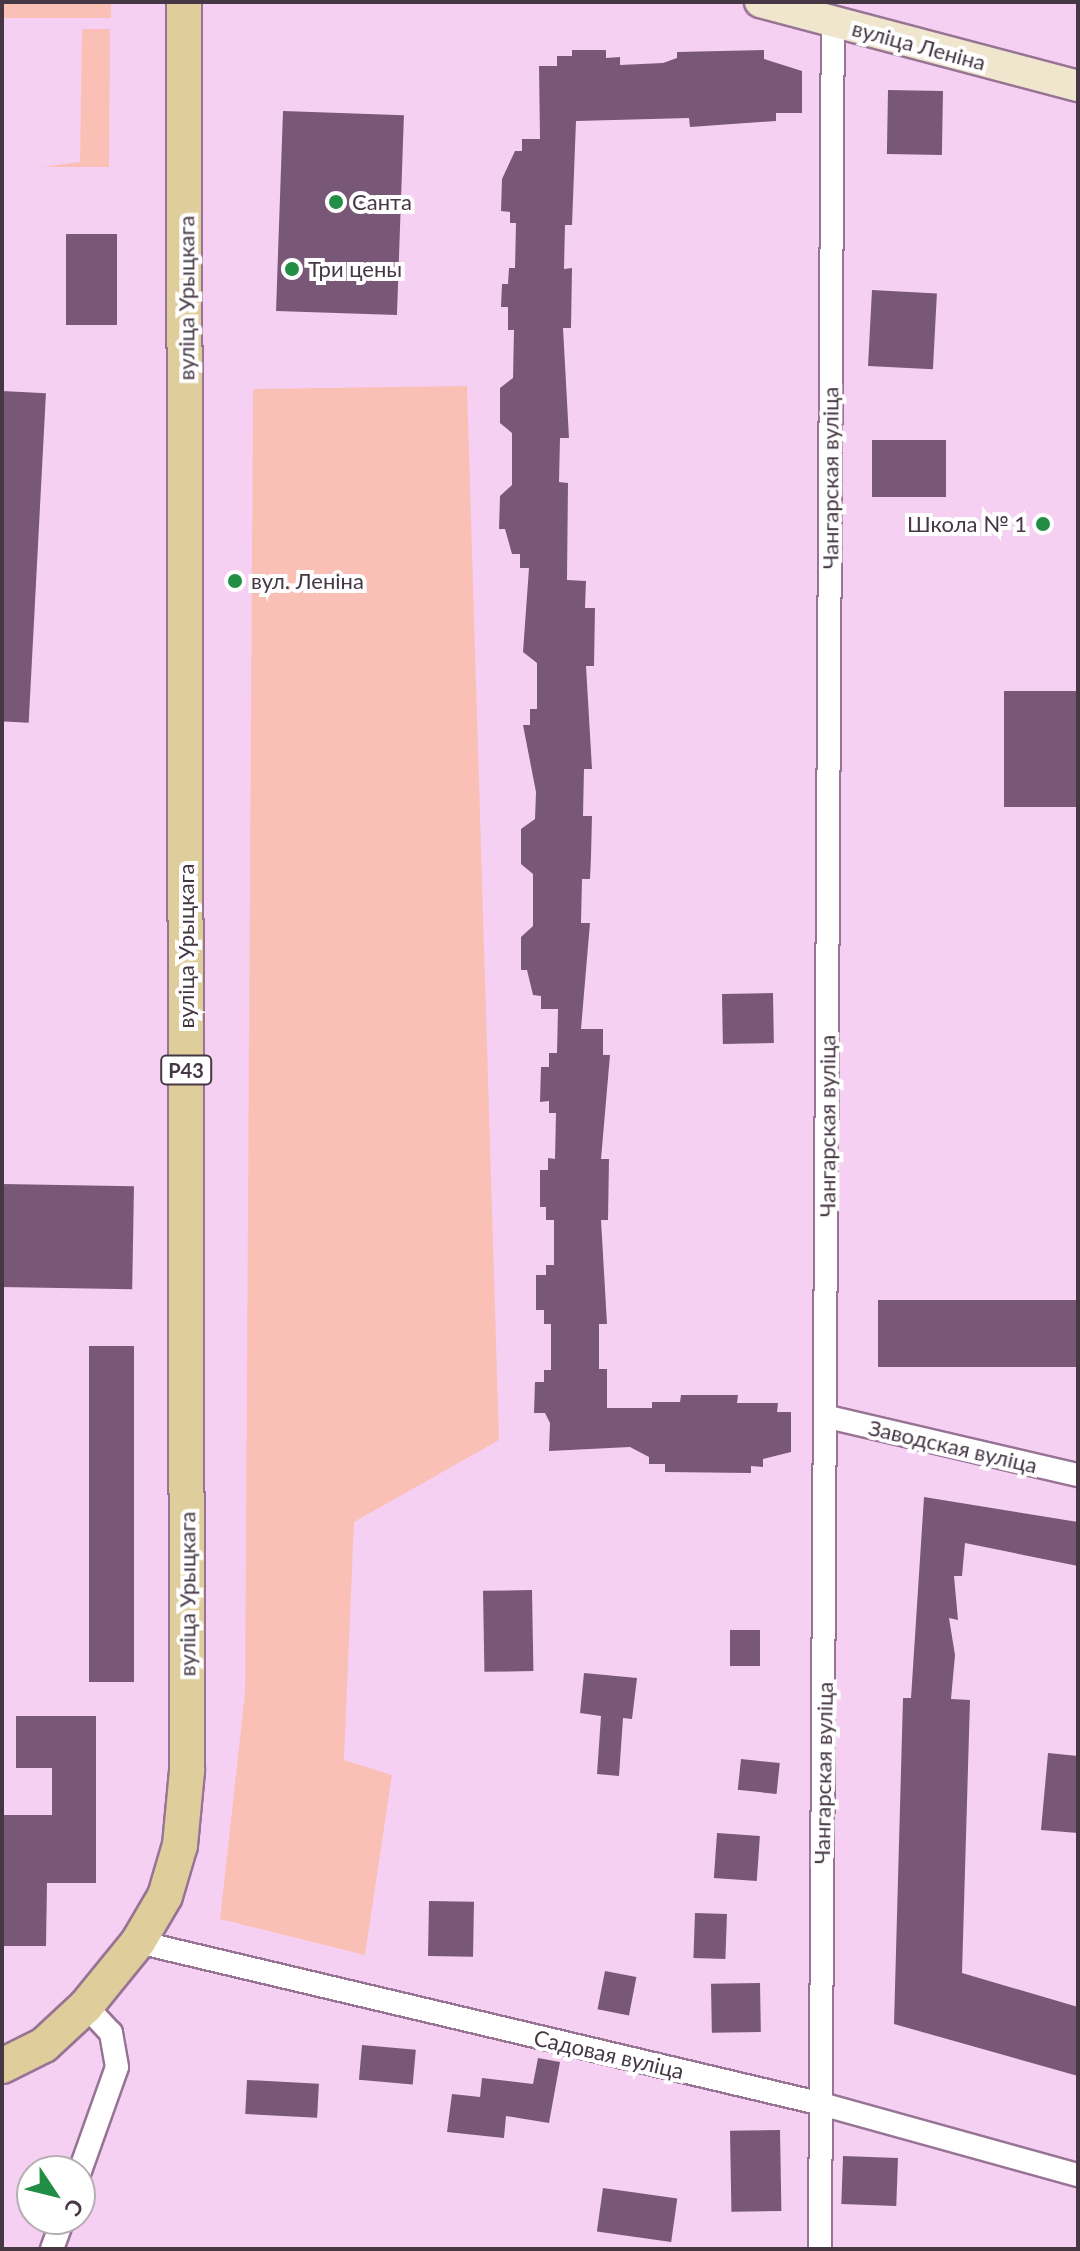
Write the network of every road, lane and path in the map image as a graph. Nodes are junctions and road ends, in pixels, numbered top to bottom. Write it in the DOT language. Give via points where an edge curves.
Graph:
graph roads {
  1 [pos="184,2"];
  2 [pos="760,2"];
  3 [pos="833,12"];
  4 [pos="1078,86"];
  5 [pos="828,1417"];
  6 [pos="1078,1475"];
  7 [pos="138,1942"];
  8 [pos="86,2006"];
  9 [pos="2,2066"];
  10 [pos="818,2103"];
  11 [pos="86,2155"];
  12 [pos="1078,2175"];
  13 [pos="820,2249"];
  1 -- 7 [label="main road, вуліца Урыцкага / Р43" via="187,1771 180,1845 165,1896"];
  2 -- 3 [label="main road, вуліца Леніна"];
  3 -- 4 [label="main road, вуліца Леніна"];
  3 -- 5 [label="street, Чангарская вуліца"];
  5 -- 6 [label="street, Заводская вуліца"];
  5 -- 10 [label="street, Чангарская вуліца"];
  7 -- 8 [label="main road, вуліца Урыцкага / Р43"];
  7 -- 10 [label="street, Садовая вуліца"];
  8 -- 9 [label="main road, вуліца Урыцкага / Р43" via="44,2045"];
  8 -- 11 [label="street" via="111,2033 117,2067"];
  10 -- 12 [label="street, Садовая вуліца"];
  10 -- 13 [label="street, Чангарская вуліца"];
}
